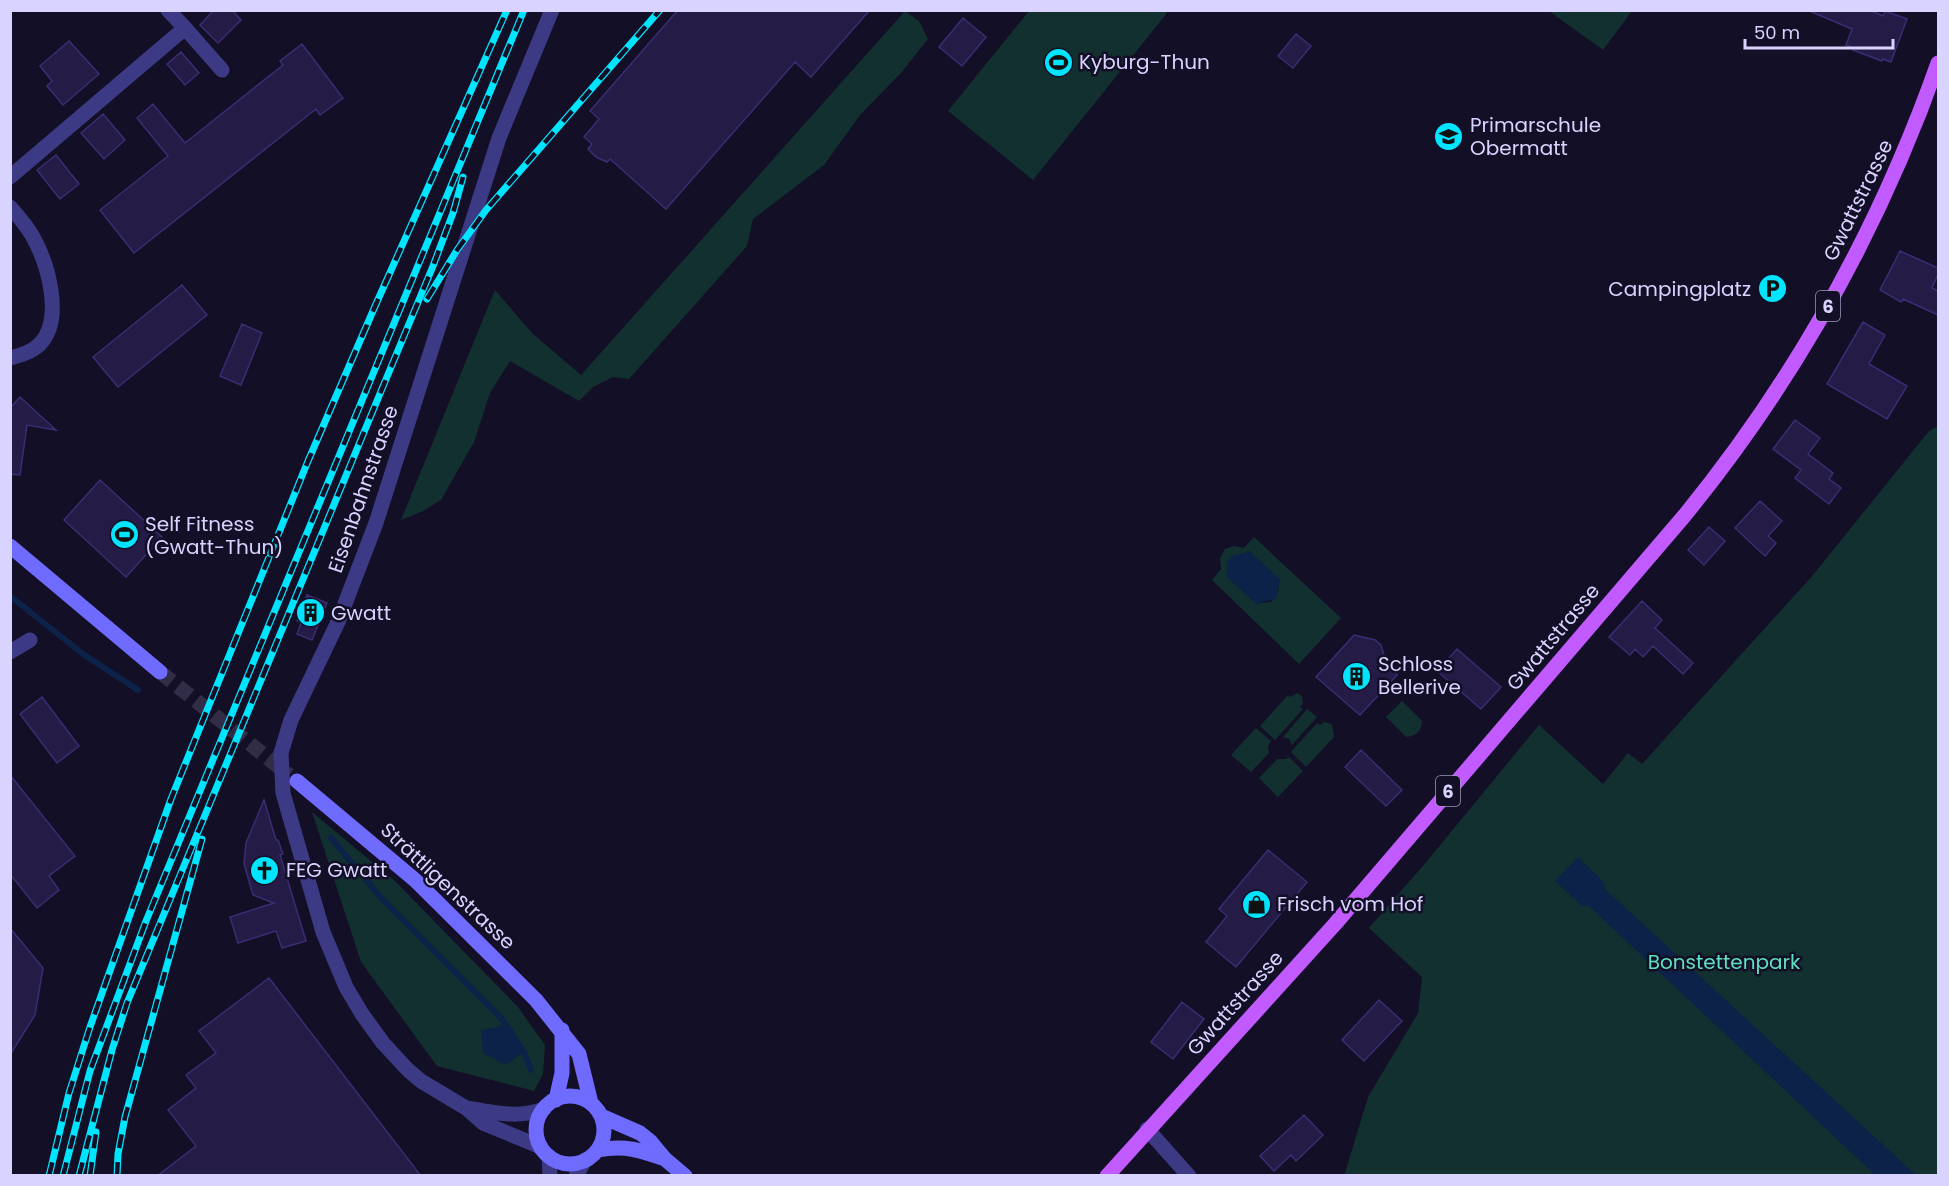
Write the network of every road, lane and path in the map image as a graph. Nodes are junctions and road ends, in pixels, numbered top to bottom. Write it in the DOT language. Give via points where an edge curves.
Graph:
graph roads {
  1 [pos="168,10"];
  2 [pos="552,10"];
  3 [pos="185,28"];
  4 [pos="1938,63"];
  5 [pos="222,70"];
  6 [pos="10,177"];
  7 [pos="10,207"];
  8 [pos="10,358"];
  9 [pos="10,546"];
  10 [pos="30,640"];
  11 [pos="10,652"];
  12 [pos="160,672"];
  13 [pos="297,781"];
  14 [pos="562,1030"];
  15 [pos="591,1103"];
  16 [pos="550,1104"];
  17 [pos="466,1108"];
  18 [pos="601,1116"];
  19 [pos="1147,1129"];
  20 [pos="598,1150"];
  21 [pos="545,1151"];
  22 [pos="665,1159"];
  23 [pos="585,1160"];
  24 [pos="550,1176"];
  25 [pos="576,1176"];
  26 [pos="685,1176"];
  27 [pos="1107,1176"];
  28 [pos="1189,1176"];
  1 -- 3 [label="street"];
  2 -- 17 [label="street, Eisenbahnstrasse" via="499,138 376,523 338,622 291,720 281,753 283,793 323,932 346,987 383,1043 408,1070"];
  3 -- 5 [label="street"];
  3 -- 6 [label="street"];
  4 -- 19 [label="main road, Gwattstrasse / 6" via="1907,147 1855,257 1798,356 1728,461 1335,924"];
  7 -- 8 [label="street" via="39,250 52,306 49,331 38,346"];
  9 -- 12 [label="main road"];
  10 -- 11 [label="street"];
  13 -- 14 [label="main road, Strättligenstrasse" via="423,888"];
  14 -- 15 [label="main road, Strättligenstrasse" via="579,1054"];
  14 -- 16 [label="main road" via="562,1073"];
  15 -- 16 [label="main road" via="570,1096"];
  15 -- 18 [label="main road"];
  16 -- 17 [label="street, Eisenbahnstrasse" via="531,1113 509,1116"];
  16 -- 21 [label="main road" via="537,1124 538,1139"];
  17 -- 21 [label="street, Eisenbahnstrasse" via="483,1123"];
  18 -- 20 [label="main road" via="604,1133"];
  18 -- 22 [label="main road" via="639,1133"];
  19 -- 27 [label="main road, Gwattstrasse / 6"];
  19 -- 28 [label="street"];
  20 -- 22 [label="main road" via="632,1148"];
  20 -- 23 [label="main road"];
  21 -- 23 [label="main road" via="567,1163"];
  21 -- 24 [label="street"];
  22 -- 26 [label="main road"];
  23 -- 25 [label="street"];
}
